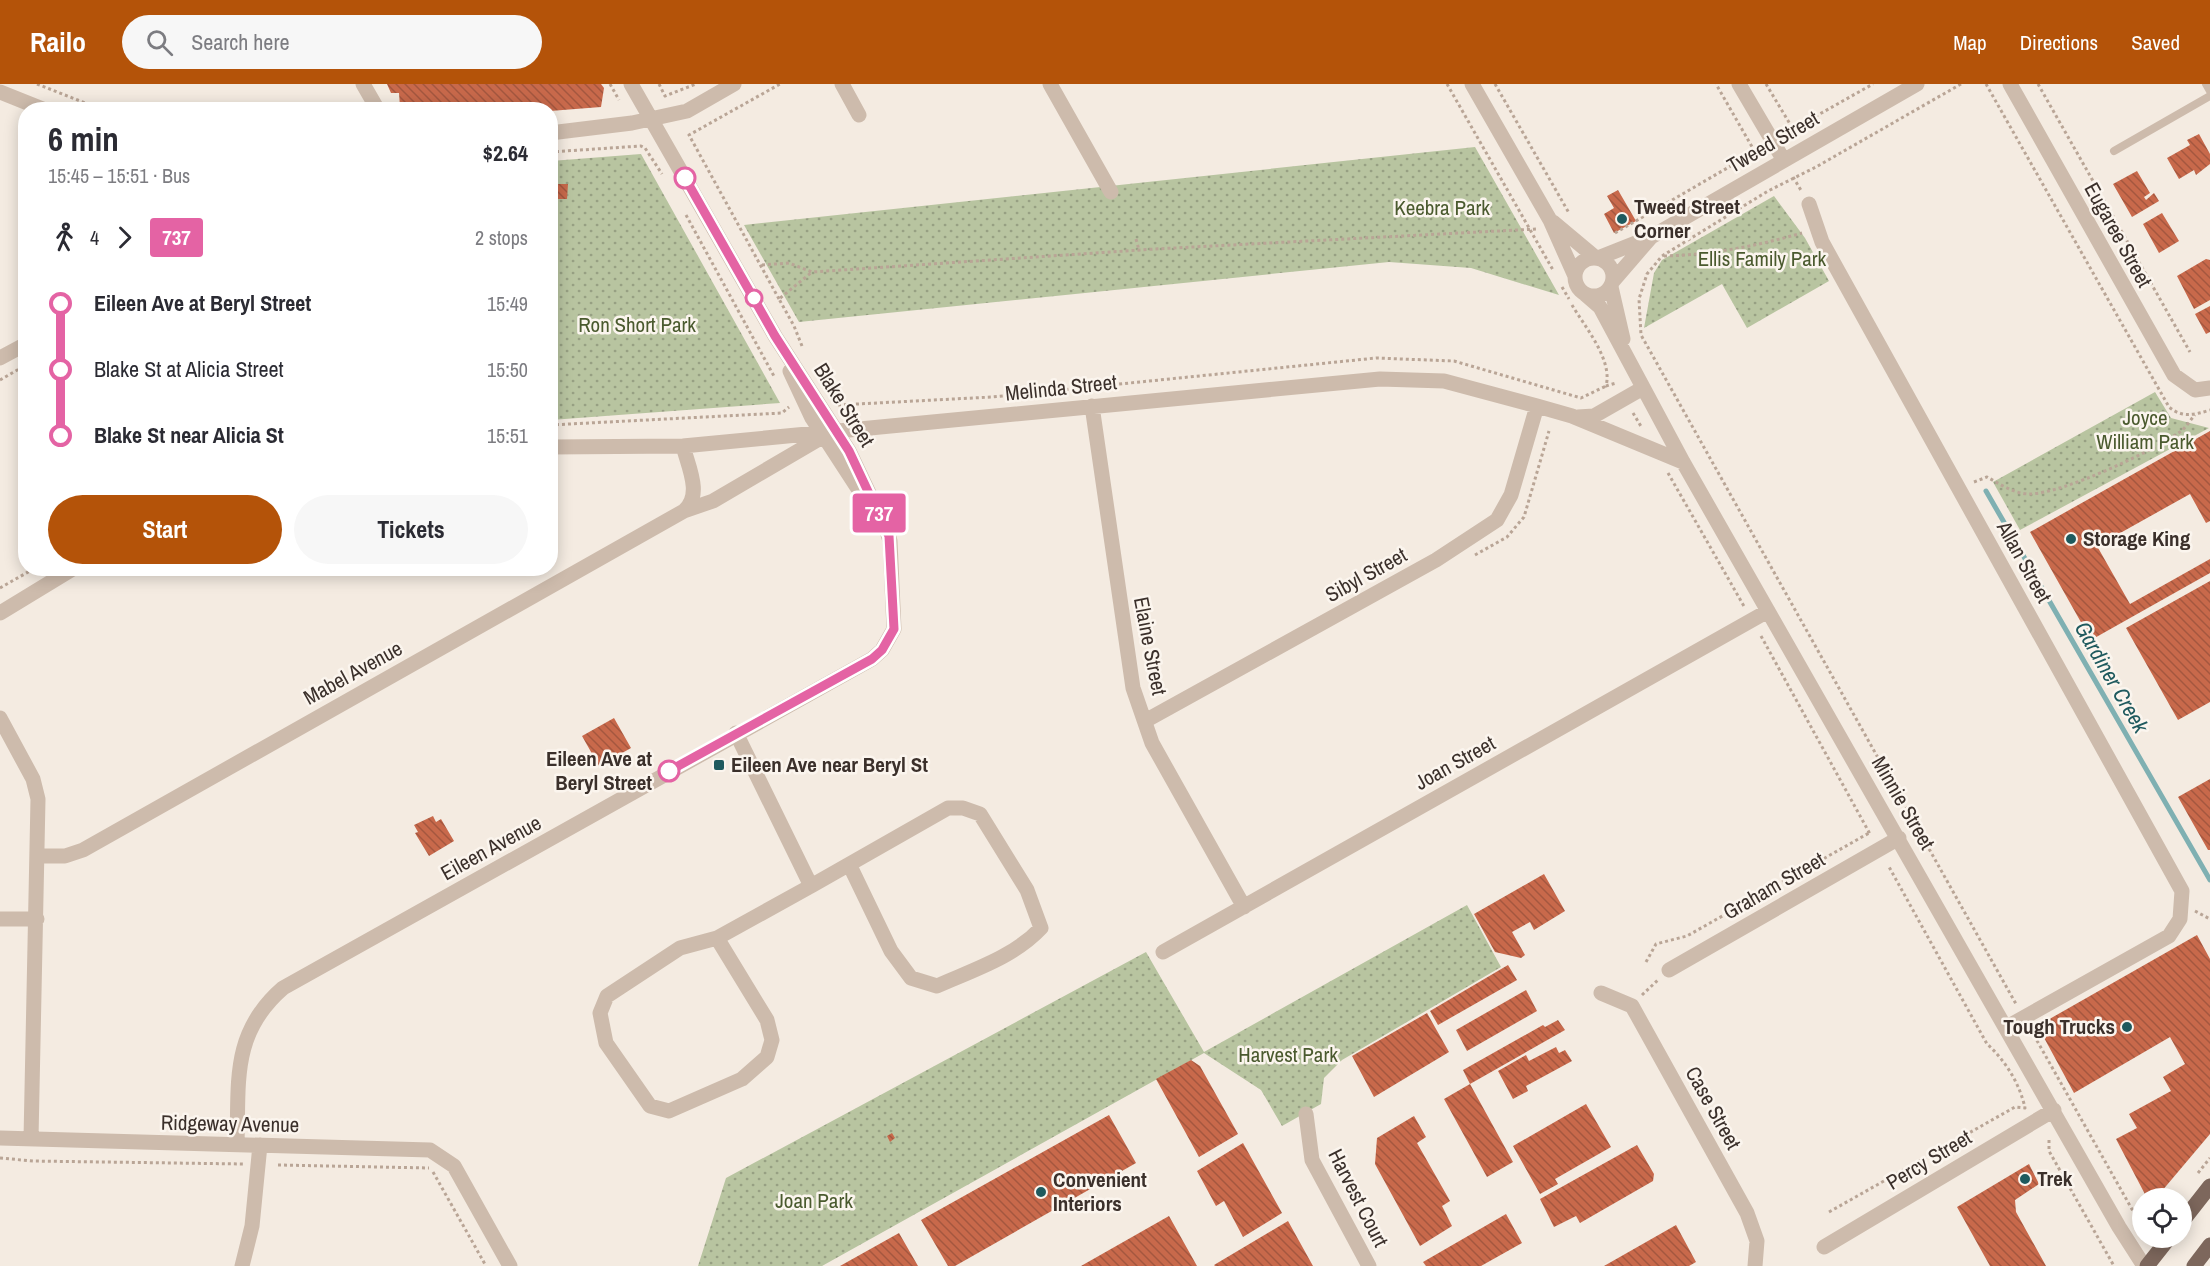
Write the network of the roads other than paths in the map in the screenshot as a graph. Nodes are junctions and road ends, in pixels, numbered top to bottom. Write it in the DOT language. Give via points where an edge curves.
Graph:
graph roads {
  1 [pos="363,84"];
  2 [pos="631,84"];
  3 [pos="734,84"];
  4 [pos="842,84"];
  5 [pos="1050,84"];
  6 [pos="1472,84"];
  7 [pos="1739,84"];
  8 [pos="1917,84"];
  9 [pos="2010,84"];
  10 [pos="2206,84"];
  11 [pos="2210,91"];
  12 [pos="0,92"];
  13 [pos="2210,96"];
  14 [pos="25,102"];
  15 [pos="373,102"];
  16 [pos="859,115"];
  17 [pos="651,120"];
  18 [pos="558,132"];
  19 [pos="2114,151"];
  20 [pos="1783,159"];
  21 [pos="1110,192"];
  22 [pos="1809,204"];
  23 [pos="1550,220"];
  24 [pos="1651,237"];
  25 [pos="1597,258"];
  26 [pos="1575,276"];
  27 [pos="1612,284"];
  28 [pos="1585,294"];
  29 [pos="18,348"];
  30 [pos="0,358"];
  31 [pos="1628,359"];
  32 [pos="1643,388"];
  33 [pos="2207,388"];
  34 [pos="1092,406"];
  35 [pos="1537,406"];
  36 [pos="1572,416"];
  37 [pos="828,434"];
  38 [pos="683,446"];
  39 [pos="558,447"];
  40 [pos="1683,462"];
  41 [pos="684,511"];
  42 [pos="885,528"];
  43 [pos="62,576"];
  44 [pos="1768,611"];
  45 [pos="0,613"];
  46 [pos="0,718"];
  47 [pos="1145,721"];
  48 [pos="736,733"];
  49 [pos="1899,838"];
  50 [pos="38,856"];
  51 [pos="850,866"];
  52 [pos="812,886"];
  53 [pos="1244,907"];
  54 [pos="0,919"];
  55 [pos="37,919"];
  56 [pos="717,938"];
  57 [pos="1163,952"];
  58 [pos="1669,970"];
  59 [pos="1601,993"];
  60 [pos="2007,1027"];
  61 [pos="2054,1110"];
  62 [pos="1306,1114"];
  63 [pos="0,1138"];
  64 [pos="31,1139"];
  65 [pos="237,1144"];
  66 [pos="260,1145"];
  67 [pos="2210,1186"];
  68 [pos="2192,1209"];
  69 [pos="2210,1245"];
  70 [pos="1824,1246"];
  71 [pos="2160,1248"];
  72 [pos="242,1266"];
  73 [pos="510,1266"];
  74 [pos="1369,1266"];
  75 [pos="1755,1266"];
  76 [pos="2145,1266"];
  77 [pos="2194,1266"];
  1 -- 15 [label="street"];
  2 -- 17 [label="street, Blake Street"];
  3 -- 17 [label="street" via="687,111"];
  4 -- 16 [label="street"];
  5 -- 21 [label="street"];
  6 -- 23 [label="street"];
  7 -- 20 [label="street"];
  8 -- 20 [label="street, Tweed Street"];
  9 -- 33 [label="street, Eugaree Street" via="2174,375 2195,390"];
  10 -- 11 [label="lane"];
  12 -- 14 [label="street"];
  13 -- 19 [label="lane"];
  17 -- 18 [label="street"];
  17 -- 37 [label="street, Blake Street" via="775,336 806,407"];
  20 -- 24 [label="street, Tweed Street"];
  22 -- 60 [label="street, Allan Street" via="1822,242 2182,891 2180,919 2169,936"];
  23 -- 25 [label="street"];
  23 -- 26 [label="street"];
  24 -- 25 [label="street, Tweed Street"];
  24 -- 27 [label="street, Tweed Street"];
  25 -- 26 [label="street" via="1581,262"];
  25 -- 27 [label="street" via="1610,266"];
  26 -- 28 [label="street"];
  27 -- 28 [label="street" via="1597,296"];
  27 -- 31 [label="street, Minnie Street"];
  28 -- 31 [label="street, Minnie Street" via="1599,305"];
  29 -- 30 [label="street"];
  31 -- 32 [label="street, Minnie Street"];
  32 -- 36 [label="street, Melinda Street" via="1594,416"];
  32 -- 40 [label="street, Minnie Street"];
  34 -- 35 [label="street, Melinda Street" via="1380,379 1444,381"];
  34 -- 37 [label="street, Melinda Street"];
  34 -- 47 [label="street, Elaine Street" via="1133,688"];
  35 -- 36 [label="street, Melinda Street"];
  35 -- 47 [label="street, Sibyl Street" via="1511,495 1497,520 1436,560"];
  36 -- 40 [label="street, Melinda Street"];
  37 -- 38 [label="street, Melinda Street"];
  37 -- 41 [label="street, Mabel Avenue" via="713,501"];
  37 -- 42 [label="street, Blake Street" via="855,462"];
  38 -- 39 [label="street, Melinda Street"];
  38 -- 41 [label="street" via="694,494 691,506"];
  40 -- 44 [label="street, Minnie Street"];
  41 -- 50 [label="street, Mabel Avenue" via="83,850 66,856"];
  42 -- 48 [label="street, Eileen Avenue" via="890,541 895,614 894,629 882,650"];
  43 -- 45 [label="street"];
  44 -- 49 [label="street, Minnie Street"];
  44 -- 53 [label="street, Joan Street"];
  46 -- 50 [label="street" via="36,789"];
  47 -- 53 [label="street, Elaine Street" via="1152,742"];
  48 -- 52 [label="street"];
  48 -- 65 [label="street, Eileen Avenue" via="284,988 258,1014 243,1044"];
  49 -- 58 [label="street, Graham Street"];
  49 -- 60 [label="street, Minnie Street"];
  50 -- 55 [label="street"];
  51 -- 51 [label="street" via="948,808 963,808 980,814 1027,890 1041,928 1032,938 994,961 937,986 911,978 891,951"];
  51 -- 52 [label="street"];
  52 -- 56 [label="street"];
  53 -- 57 [label="street, Joan Street"];
  54 -- 55 [label="street"];
  55 -- 64 [label="street"];
  56 -- 56 [label="street" via="680,948 607,996 600,1012 606,1043 650,1106 669,1111 742,1079 767,1057 772,1040 767,1020"];
  59 -- 75 [label="street, Case Street" via="1632,1006 1747,1213 1757,1241"];
  60 -- 61 [label="street, Minnie Street"];
  61 -- 70 [label="street, Percy Street"];
  61 -- 76 [label="street, Minnie Street"];
  62 -- 74 [label="street, Harvest Court" via="1312,1160"];
  63 -- 64 [label="street, Ridgeway Avenue"];
  64 -- 65 [label="street, Ridgeway Avenue"];
  65 -- 66 [label="street, Ridgeway Avenue"];
  66 -- 72 [label="street" via="252,1226"];
  66 -- 73 [label="street, Ridgeway Avenue" via="430,1150 454,1166"];
  67 -- 68 [label="main road"];
  69 -- 77 [label="main road"];
  71 -- 76 [label="main road"];
}
